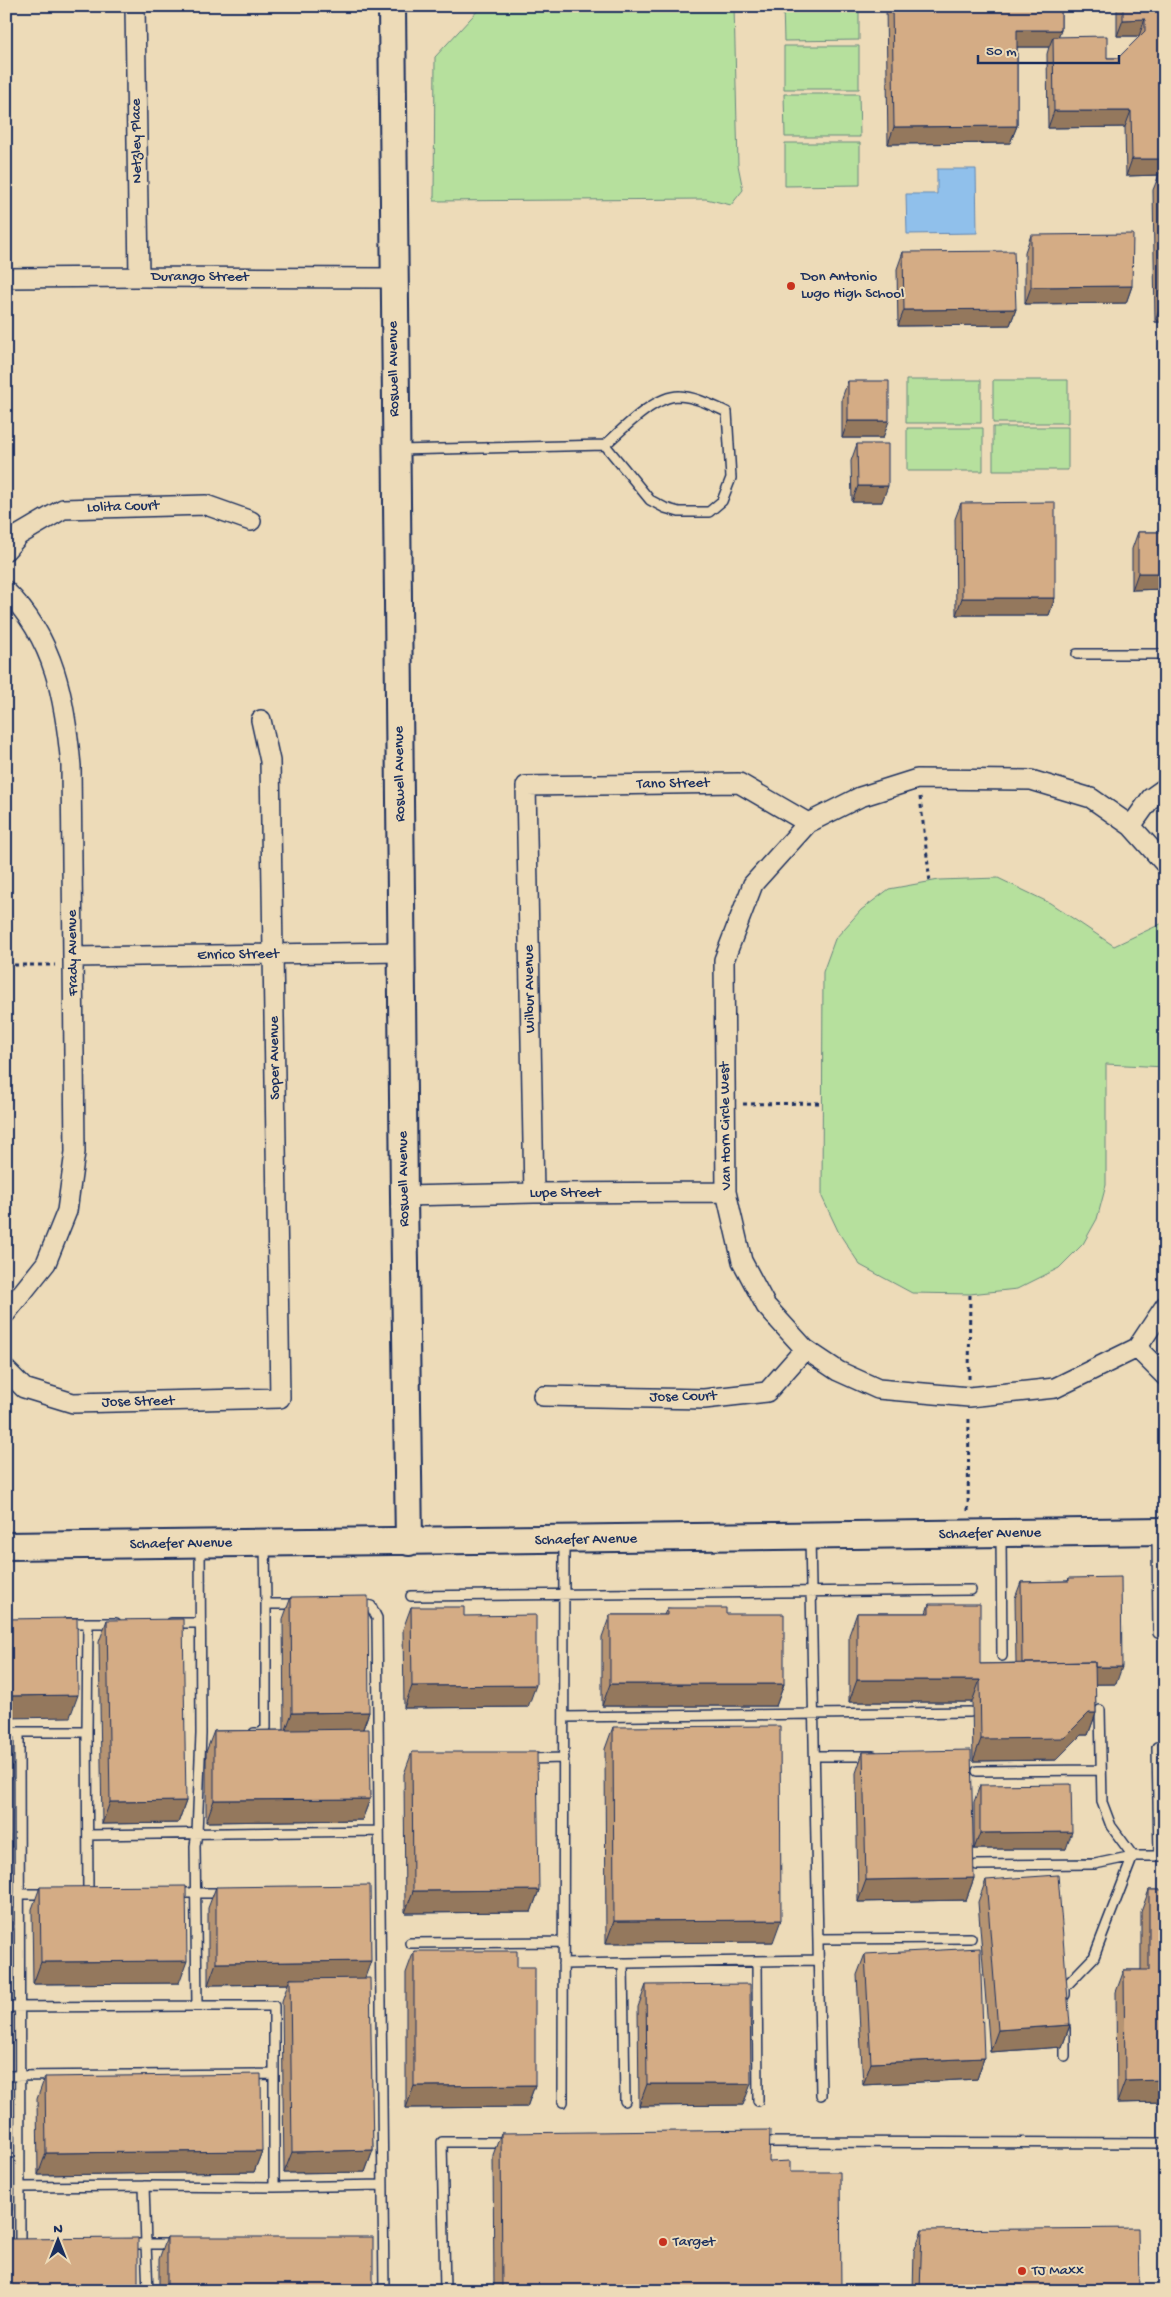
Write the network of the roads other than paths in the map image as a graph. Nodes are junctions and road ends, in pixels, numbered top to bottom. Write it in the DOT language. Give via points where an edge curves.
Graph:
graph roads {
  1 [pos="135,6"];
  2 [pos="392,6"];
  3 [pos="139,277"];
  4 [pos="6,278"];
  5 [pos="393,278"];
  6 [pos="605,445"];
  7 [pos="395,450"];
  8 [pos="251,521"];
  9 [pos="6,550"];
  10 [pos="6,591"];
  11 [pos="1077,654"];
  12 [pos="1165,654"];
  13 [pos="261,720"];
  14 [pos="526,786"];
  15 [pos="1165,788"];
  16 [pos="808,823"];
  17 [pos="1131,826"];
  18 [pos="1165,864"];
  19 [pos="402,952"];
  20 [pos="273,954"];
  21 [pos="73,961"];
  22 [pos="726,1192"];
  23 [pos="534,1193"];
  24 [pos="404,1196"];
  25 [pos="1165,1306"];
  26 [pos="6,1312"];
  27 [pos="1138,1348"];
  28 [pos="805,1349"];
  29 [pos="6,1370"];
  30 [pos="1165,1376"];
  31 [pos="543,1396"];
  32 [pos="280,1398"];
  33 [pos="1161,1531"];
  34 [pos="1001,1534"];
  35 [pos="810,1536"];
  36 [pos="564,1540"];
  37 [pos="409,1542"];
  38 [pos="200,1544"];
  39 [pos="265,1544"];
  40 [pos="6,1546"];
  41 [pos="970,1590"];
  42 [pos="811,1591"];
  43 [pos="564,1593"];
  44 [pos="411,1596"];
  45 [pos="266,1604"];
  46 [pos="313,1604"];
  47 [pos="351,1604"];
  48 [pos="60,1623"];
  49 [pos="88,1623"];
  50 [pos="125,1623"];
  51 [pos="163,1623"];
  52 [pos="199,1623"];
  53 [pos="1158,1633"];
  54 [pos="1002,1656"];
  55 [pos="1100,1710"];
  56 [pos="970,1712"];
  57 [pos="814,1714"];
  58 [pos="564,1717"];
  59 [pos="19,1732"];
  60 [pos="87,1732"];
  61 [pos="6,1733"];
  62 [pos="241,1733"];
  63 [pos="201,1734"];
  64 [pos="211,1734"];
  65 [pos="1157,1748"];
  66 [pos="815,1756"];
  67 [pos="883,1756"];
  68 [pos="514,1758"];
  69 [pos="564,1758"];
  70 [pos="1101,1770"];
  71 [pos="977,1771"];
  72 [pos="379,1831"];
  73 [pos="197,1833"];
  74 [pos="88,1834"];
  75 [pos="1133,1856"];
  76 [pos="1162,1856"];
  77 [pos="977,1865"];
  78 [pos="166,1893"];
  79 [pos="195,1893"];
  80 [pos="234,1893"];
  81 [pos="20,1894"];
  82 [pos="59,1894"];
  83 [pos="78,1894"];
  84 [pos="971,1938"];
  85 [pos="819,1940"];
  86 [pos="563,1942"];
  87 [pos="410,1943"];
  88 [pos="819,1960"];
  89 [pos="757,1961"];
  90 [pos="623,1963"];
  91 [pos="563,1964"];
  92 [pos="197,2006"];
  93 [pos="1065,2007"];
  94 [pos="6,2008"];
  95 [pos="18,2008"];
  96 [pos="1065,2017"];
  97 [pos="1065,2056"];
  98 [pos="274,2074"];
  99 [pos="6,2076"];
  100 [pos="20,2076"];
  101 [pos="821,2095"];
  102 [pos="625,2101"];
  103 [pos="758,2101"];
  104 [pos="562,2102"];
  105 [pos="522,2142"];
  106 [pos="749,2142"];
  107 [pos="1165,2142"];
  108 [pos="383,2185"];
  109 [pos="144,2186"];
  110 [pos="20,2187"];
  111 [pos="274,2187"];
  112 [pos="374,2243"];
  113 [pos="384,2243"];
  114 [pos="117,2244"];
  115 [pos="146,2244"];
  116 [pos="186,2244"];
  117 [pos="30,2245"];
  118 [pos="148,2291"];
  119 [pos="384,2291"];
  120 [pos="444,2291"];
  1 -- 3 [label="street, Netzley Place"];
  2 -- 5 [label="street, Roswell Avenue"];
  3 -- 4 [label="street, Durango Street"];
  3 -- 5 [label="street, Durango Street"];
  5 -- 7 [label="street, Roswell Avenue"];
  6 -- 6 [label="lane" via="650,500 679,512 709,512 722,501 731,478 727,412 700,400 677,396 649,407"];
  6 -- 7 [label="lane"];
  7 -- 19 [label="street, Roswell Avenue"];
  8 -- 9 [label="street, Lolita Court" via="206,505 63,509 19,535"];
  10 -- 21 [label="street, Frady Avenue" via="24,609 50,655 66,712 71,766"];
  11 -- 12 [label="lane"];
  13 -- 20 [label="street, Soper Avenue" via="270,762"];
  14 -- 16 [label="street, Tano Street" via="739,783"];
  14 -- 23 [label="street, Wilbur Avenue"];
  15 -- 17 [label="street" via="1151,798"];
  16 -- 17 [label="street" via="860,796 917,779 1031,780 1090,798"];
  16 -- 22 [label="street, Van Horn Circle West" via="753,884 724,960"];
  17 -- 18 [label="street"];
  19 -- 20 [label="street, Enrico Street"];
  19 -- 24 [label="street, Roswell Avenue"];
  20 -- 21 [label="street, Enrico Street"];
  20 -- 32 [label="street, Soper Avenue"];
  21 -- 26 [label="street, Frady Avenue" via="75,1152 67,1211 46,1263"];
  22 -- 23 [label="street, Lupe Street"];
  22 -- 28 [label="street, Van Horn Circle West" via="742,1261 766,1306"];
  23 -- 24 [label="street, Lupe Street"];
  24 -- 37 [label="street, Roswell Avenue"];
  25 -- 27 [label="street"];
  27 -- 28 [label="street, Van Horn Circle West" via="1055,1388 969,1397 878,1389 838,1371"];
  27 -- 30 [label="street"];
  28 -- 31 [label="street, Jose Court" via="767,1392 704,1399"];
  29 -- 32 [label="street, Jose Street" via="24,1388 73,1403"];
  33 -- 34 [label="street, Schaefer Avenue"];
  33 -- 53 [label="lane"];
  34 -- 35 [label="street, Schaefer Avenue"];
  34 -- 54 [label="lane"];
  35 -- 36 [label="street, Schaefer Avenue"];
  35 -- 42 [label="lane"];
  36 -- 37 [label="street, Schaefer Avenue"];
  36 -- 43 [label="lane"];
  37 -- 39 [label="street, Schaefer Avenue"];
  38 -- 39 [label="street, Schaefer Avenue"];
  38 -- 40 [label="street, Schaefer Avenue"];
  38 -- 52 [label="lane"];
  39 -- 45 [label="lane"];
  41 -- 42 [label="lane"];
  42 -- 43 [label="lane"];
  42 -- 57 [label="lane"];
  43 -- 44 [label="lane"];
  43 -- 58 [label="lane"];
  45 -- 46 [label="lane"];
  45 -- 62 [label="lane" via="266,1728 261,1733"];
  47 -- 72 [label="lane" via="371,1606 377,1618"];
  48 -- 49 [label="lane"];
  49 -- 50 [label="lane"];
  49 -- 60 [label="lane"];
  51 -- 52 [label="lane"];
  52 -- 63 [label="lane"];
  55 -- 70 [label="lane"];
  56 -- 57 [label="lane"];
  57 -- 58 [label="lane"];
  57 -- 66 [label="lane"];
  58 -- 69 [label="lane"];
  59 -- 60 [label="lane"];
  59 -- 61 [label="lane"];
  59 -- 81 [label="lane"];
  60 -- 74 [label="lane"];
  63 -- 64 [label="lane"];
  63 -- 73 [label="lane"];
  65 -- 76 [label="lane"];
  66 -- 67 [label="lane"];
  66 -- 85 [label="lane"];
  68 -- 69 [label="lane"];
  69 -- 86 [label="lane"];
  70 -- 71 [label="lane"];
  70 -- 75 [label="lane" via="1101,1796 1111,1826"];
  72 -- 73 [label="lane"];
  72 -- 108 [label="lane" via="374,1892"];
  73 -- 74 [label="lane"];
  73 -- 79 [label="lane"];
  74 -- 83 [label="lane" via="93,1893"];
  75 -- 76 [label="lane"];
  75 -- 77 [label="lane" via="1096,1864"];
  75 -- 93 [label="lane" via="1094,1957 1065,1987"];
  78 -- 79 [label="lane"];
  79 -- 80 [label="lane"];
  79 -- 92 [label="lane"];
  81 -- 82 [label="lane"];
  81 -- 95 [label="lane"];
  84 -- 85 [label="lane"];
  85 -- 88 [label="lane"];
  86 -- 87 [label="lane"];
  86 -- 91 [label="lane"];
  88 -- 89 [label="lane"];
  88 -- 101 [label="lane"];
  89 -- 90 [label="lane"];
  89 -- 103 [label="lane"];
  90 -- 91 [label="lane"];
  90 -- 102 [label="lane"];
  91 -- 104 [label="lane"];
  92 -- 95 [label="lane"];
  92 -- 98 [label="lane" via="274,2006"];
  94 -- 95 [label="lane"];
  95 -- 100 [label="lane"];
  96 -- 97 [label="lane"];
  98 -- 100 [label="lane"];
  98 -- 111 [label="lane"];
  99 -- 100 [label="lane"];
  100 -- 110 [label="lane"];
  105 -- 120 [label="lane" via="442,2142"];
  106 -- 107 [label="lane"];
  108 -- 111 [label="lane"];
  108 -- 113 [label="lane"];
  109 -- 110 [label="lane"];
  109 -- 111 [label="lane"];
  109 -- 115 [label="lane"];
  110 -- 117 [label="lane" via="16,2245"];
  112 -- 113 [label="lane"];
  113 -- 119 [label="lane"];
  114 -- 115 [label="lane"];
  115 -- 116 [label="lane"];
  115 -- 118 [label="lane"];
}
